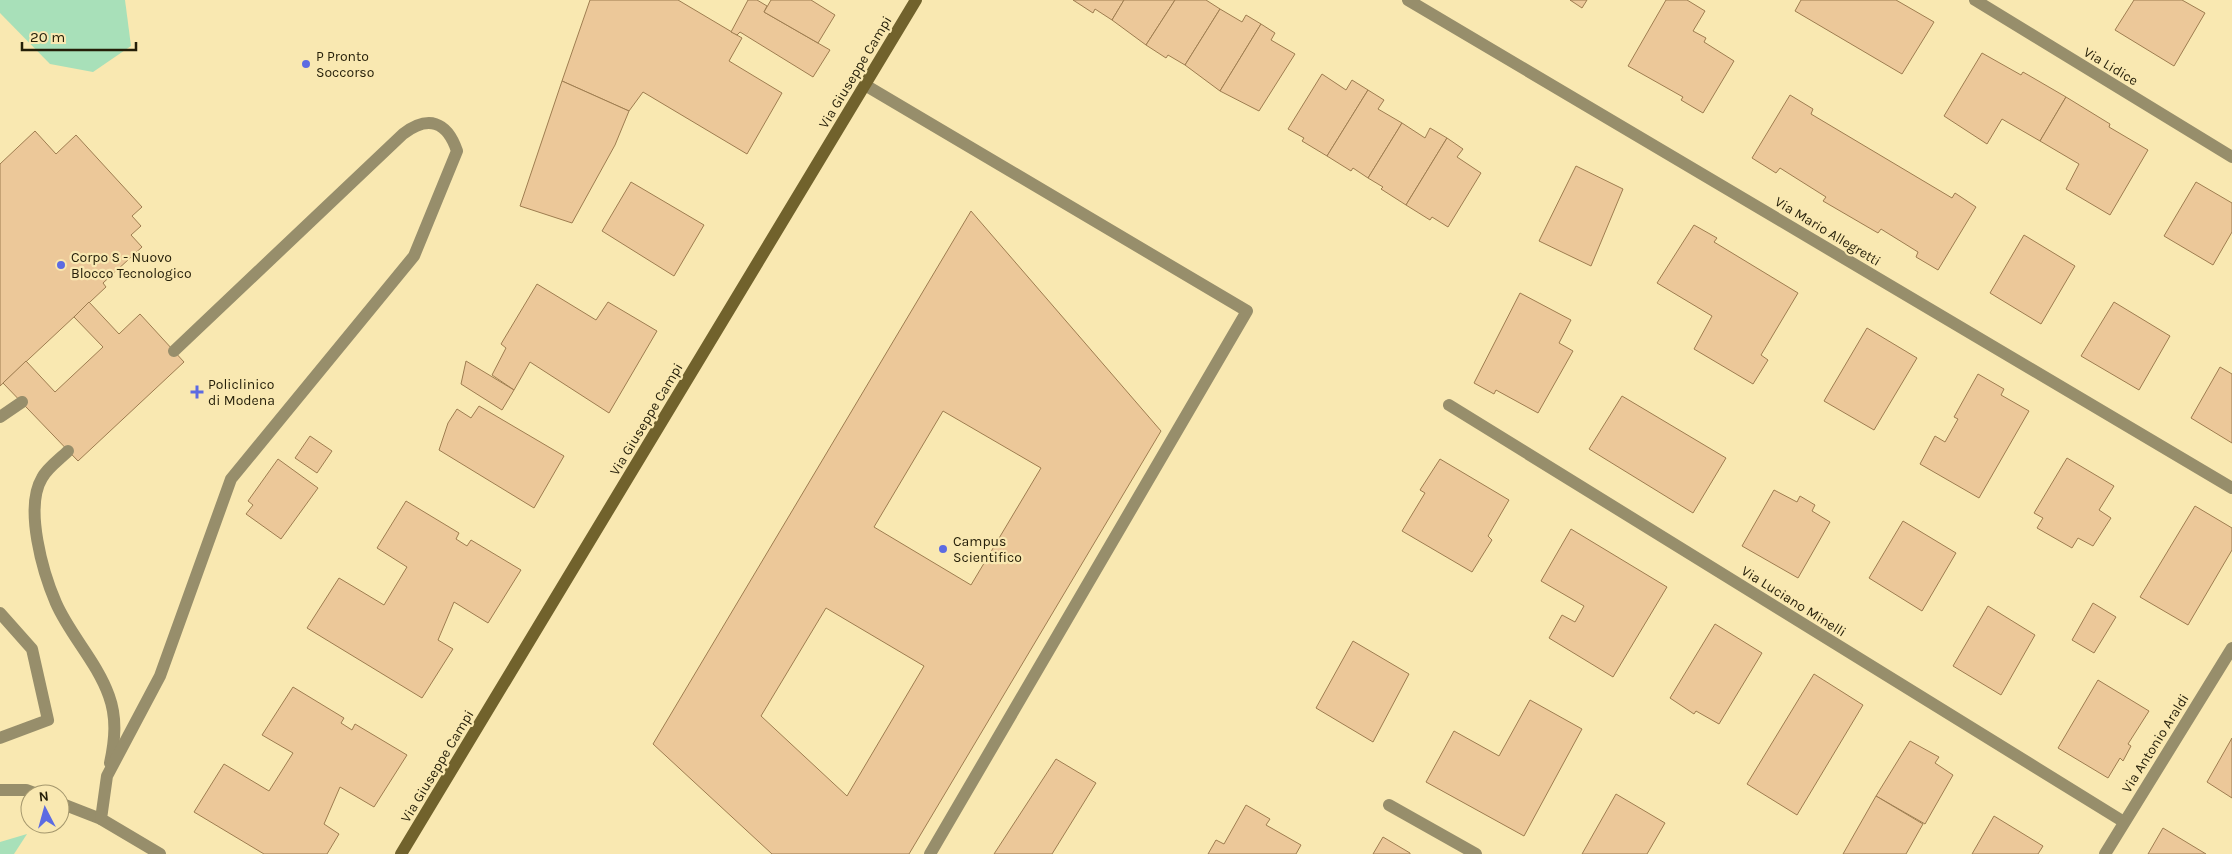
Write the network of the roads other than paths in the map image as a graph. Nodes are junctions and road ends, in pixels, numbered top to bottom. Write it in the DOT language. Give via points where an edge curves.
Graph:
graph roads {
  1 [pos="916,0"];
  2 [pos="1408,0"];
  3 [pos="1975,0"];
  4 [pos="865,86"];
  5 [pos="2232,157"];
  6 [pos="174,351"];
  7 [pos="22,402"];
  8 [pos="1448,405"];
  9 [pos="0,417"];
  10 [pos="68,451"];
  11 [pos="2232,488"];
  12 [pos="0,613"];
  13 [pos="2232,648"];
  14 [pos="0,738"];
  15 [pos="107,776"];
  16 [pos="0,790"];
  17 [pos="20,790"];
  18 [pos="1389,805"];
  19 [pos="70,807"];
  20 [pos="101,819"];
  21 [pos="2124,822"];
  22 [pos="160,854"];
  23 [pos="402,854"];
  24 [pos="930,854"];
  25 [pos="1476,854"];
  26 [pos="2105,854"];
  1 -- 4 [label="street, Via Giuseppe Campi"];
  2 -- 11 [label="street, Via Mario Allegretti"];
  3 -- 5 [label="street, Via Lidice"];
  4 -- 23 [label="street, Via Giuseppe Campi"];
  4 -- 24 [label="street" via="1247,311"];
  6 -- 15 [label="street" via="403,134 412,127 433,123 445,127 457,151 414,256 231,479 160,676"];
  7 -- 9 [label="street"];
  8 -- 21 [label="street, Via Luciano Minelli"];
  10 -- 15 [label="street" via="42,478 34,500 34,521 56,604 109,696 116,734"];
  12 -- 14 [label="street" via="32,649 48,720"];
  13 -- 21 [label="street, Via Antonio Araldi"];
  15 -- 20 [label="street"];
  16 -- 17 [label="street"];
  18 -- 25 [label="street"];
  19 -- 20 [label="street"];
  20 -- 22 [label="street"];
  21 -- 26 [label="street, Via Antonio Araldi"];
}
